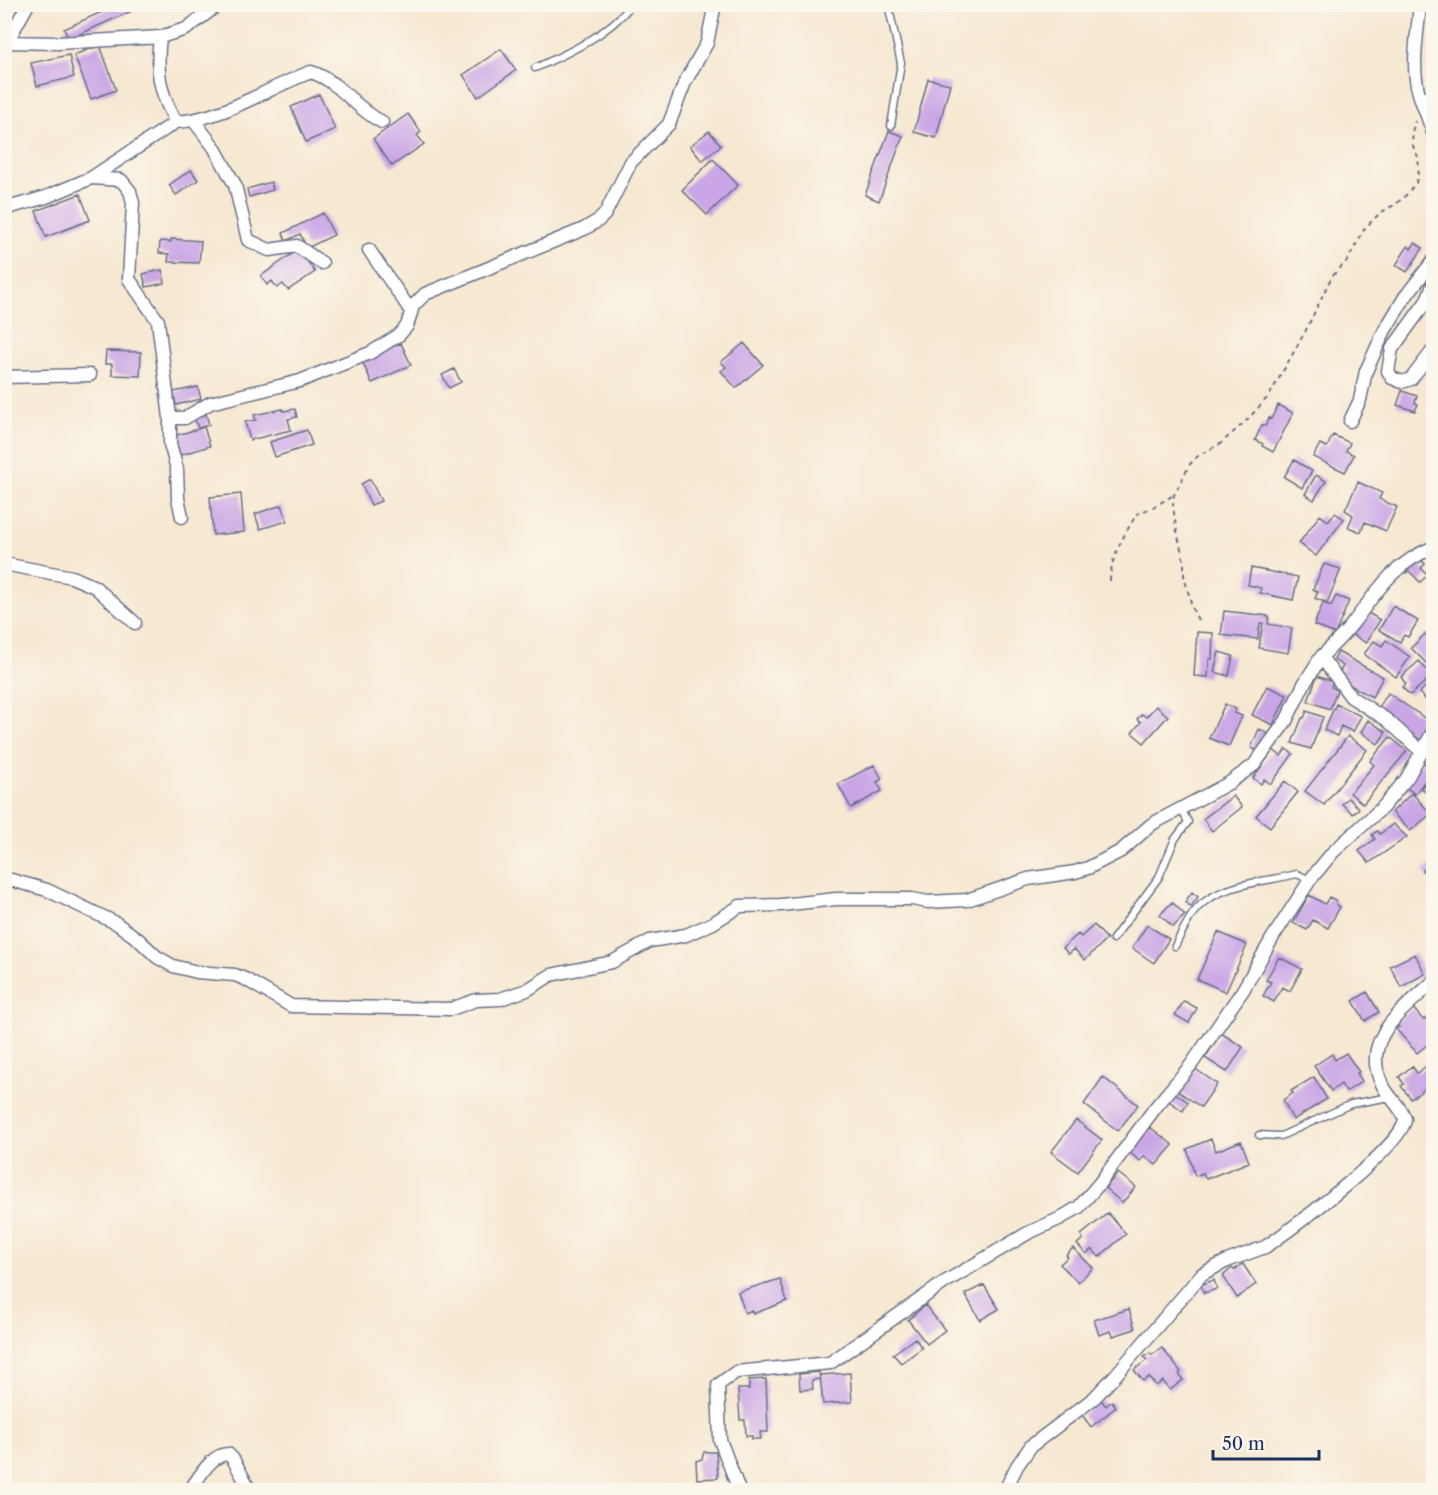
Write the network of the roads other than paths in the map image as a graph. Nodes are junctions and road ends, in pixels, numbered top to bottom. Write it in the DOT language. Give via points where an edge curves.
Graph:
graph roads {
  1 [pos="28,4"];
  2 [pos="219,4"];
  3 [pos="632,4"];
  4 [pos="715,4"];
  5 [pos="888,4"];
  6 [pos="1420,4"];
  7 [pos="160,37"];
  8 [pos="6,42"];
  9 [pos="536,68"];
  10 [pos="1434,93"];
  11 [pos="1421,98"];
  12 [pos="194,121"];
  13 [pos="176,122"];
  14 [pos="382,122"];
  15 [pos="891,126"];
  16 [pos="1434,136"];
  17 [pos="91,178"];
  18 [pos="4,209"];
  19 [pos="369,250"];
  20 [pos="1434,260"];
  21 [pos="322,263"];
  22 [pos="1434,283"];
  23 [pos="411,311"];
  24 [pos="1434,348"];
  25 [pos="90,375"];
  26 [pos="4,377"];
  27 [pos="170,418"];
  28 [pos="1350,421"];
  29 [pos="182,517"];
  30 [pos="1434,547"];
  31 [pos="4,564"];
  32 [pos="135,623"];
  33 [pos="1321,657"];
  34 [pos="1434,730"];
  35 [pos="1422,752"];
  36 [pos="1180,809"];
  37 [pos="4,878"];
  38 [pos="1310,880"];
  39 [pos="1113,939"];
  40 [pos="1175,946"];
  41 [pos="1434,981"];
  42 [pos="1390,1097"];
  43 [pos="1259,1135"];
  44 [pos="190,1491"];
  45 [pos="250,1491"];
  46 [pos="739,1491"];
  47 [pos="1005,1491"];
  1 -- 8 [label="street"];
  2 -- 7 [label="street" via="186,29"];
  3 -- 9 [label="lane" via="600,33"];
  4 -- 23 [label="street" via="707,43 685,82 669,124 631,162 605,214 584,229 425,294"];
  5 -- 15 [label="lane" via="901,63"];
  6 -- 11 [label="street" via="1416,63"];
  7 -- 8 [label="street"];
  7 -- 13 [label="street" via="159,84"];
  10 -- 11 [label="street"];
  11 -- 16 [label="street"];
  12 -- 13 [label="street"];
  12 -- 14 [label="street" via="311,72 323,76"];
  12 -- 21 [label="street" via="235,185 248,240 269,250 297,246"];
  13 -- 17 [label="street"];
  17 -- 18 [label="street"];
  17 -- 27 [label="street" via="121,180 130,191 133,203 129,279 158,321"];
  19 -- 23 [label="street"];
  20 -- 28 [label="street" via="1385,330 1366,371 1360,400"];
  22 -- 24 [label="street" via="1426,302 1392,349 1388,372 1401,382 1411,380"];
  23 -- 27 [label="street" via="407,326 399,335 343,365 300,381 210,403 185,418"];
  25 -- 26 [label="street"];
  27 -- 29 [label="street" via="170,444"];
  30 -- 33 [label="street" via="1410,558 1384,581 1351,626"];
  31 -- 32 [label="street" via="72,577 95,587"];
  33 -- 35 [label="street" via="1350,697 1387,720"];
  33 -- 36 [label="street" via="1286,721 1254,765"];
  34 -- 35 [label="street"];
  35 -- 38 [label="street" via="1383,807 1333,852"];
  36 -- 37 [label="street" via="1152,824 1121,851 1075,872 1028,879 967,900 836,899 740,906 686,935 650,941 612,962 551,975 527,990 451,1009 291,1006 235,975 173,966 116,923 47,890"];
  36 -- 39 [label="lane" via="1188,822 1175,839 1159,877"];
  38 -- 40 [label="lane" via="1297,874 1225,891 1205,900"];
  38 -- 46 [label="street" via="1243,990 1191,1065 1078,1207 945,1282 830,1363 735,1372 718,1385 720,1440"];
  41 -- 42 [label="street" via="1397,1015 1377,1043 1376,1068"];
  42 -- 43 [label="lane" via="1351,1104 1281,1136"];
  42 -- 47 [label="street" via="1405,1119 1402,1130 1388,1147 1274,1241 1202,1274 1094,1398 1031,1446"];
  44 -- 45 [label="street" via="215,1458 228,1454"];
}
